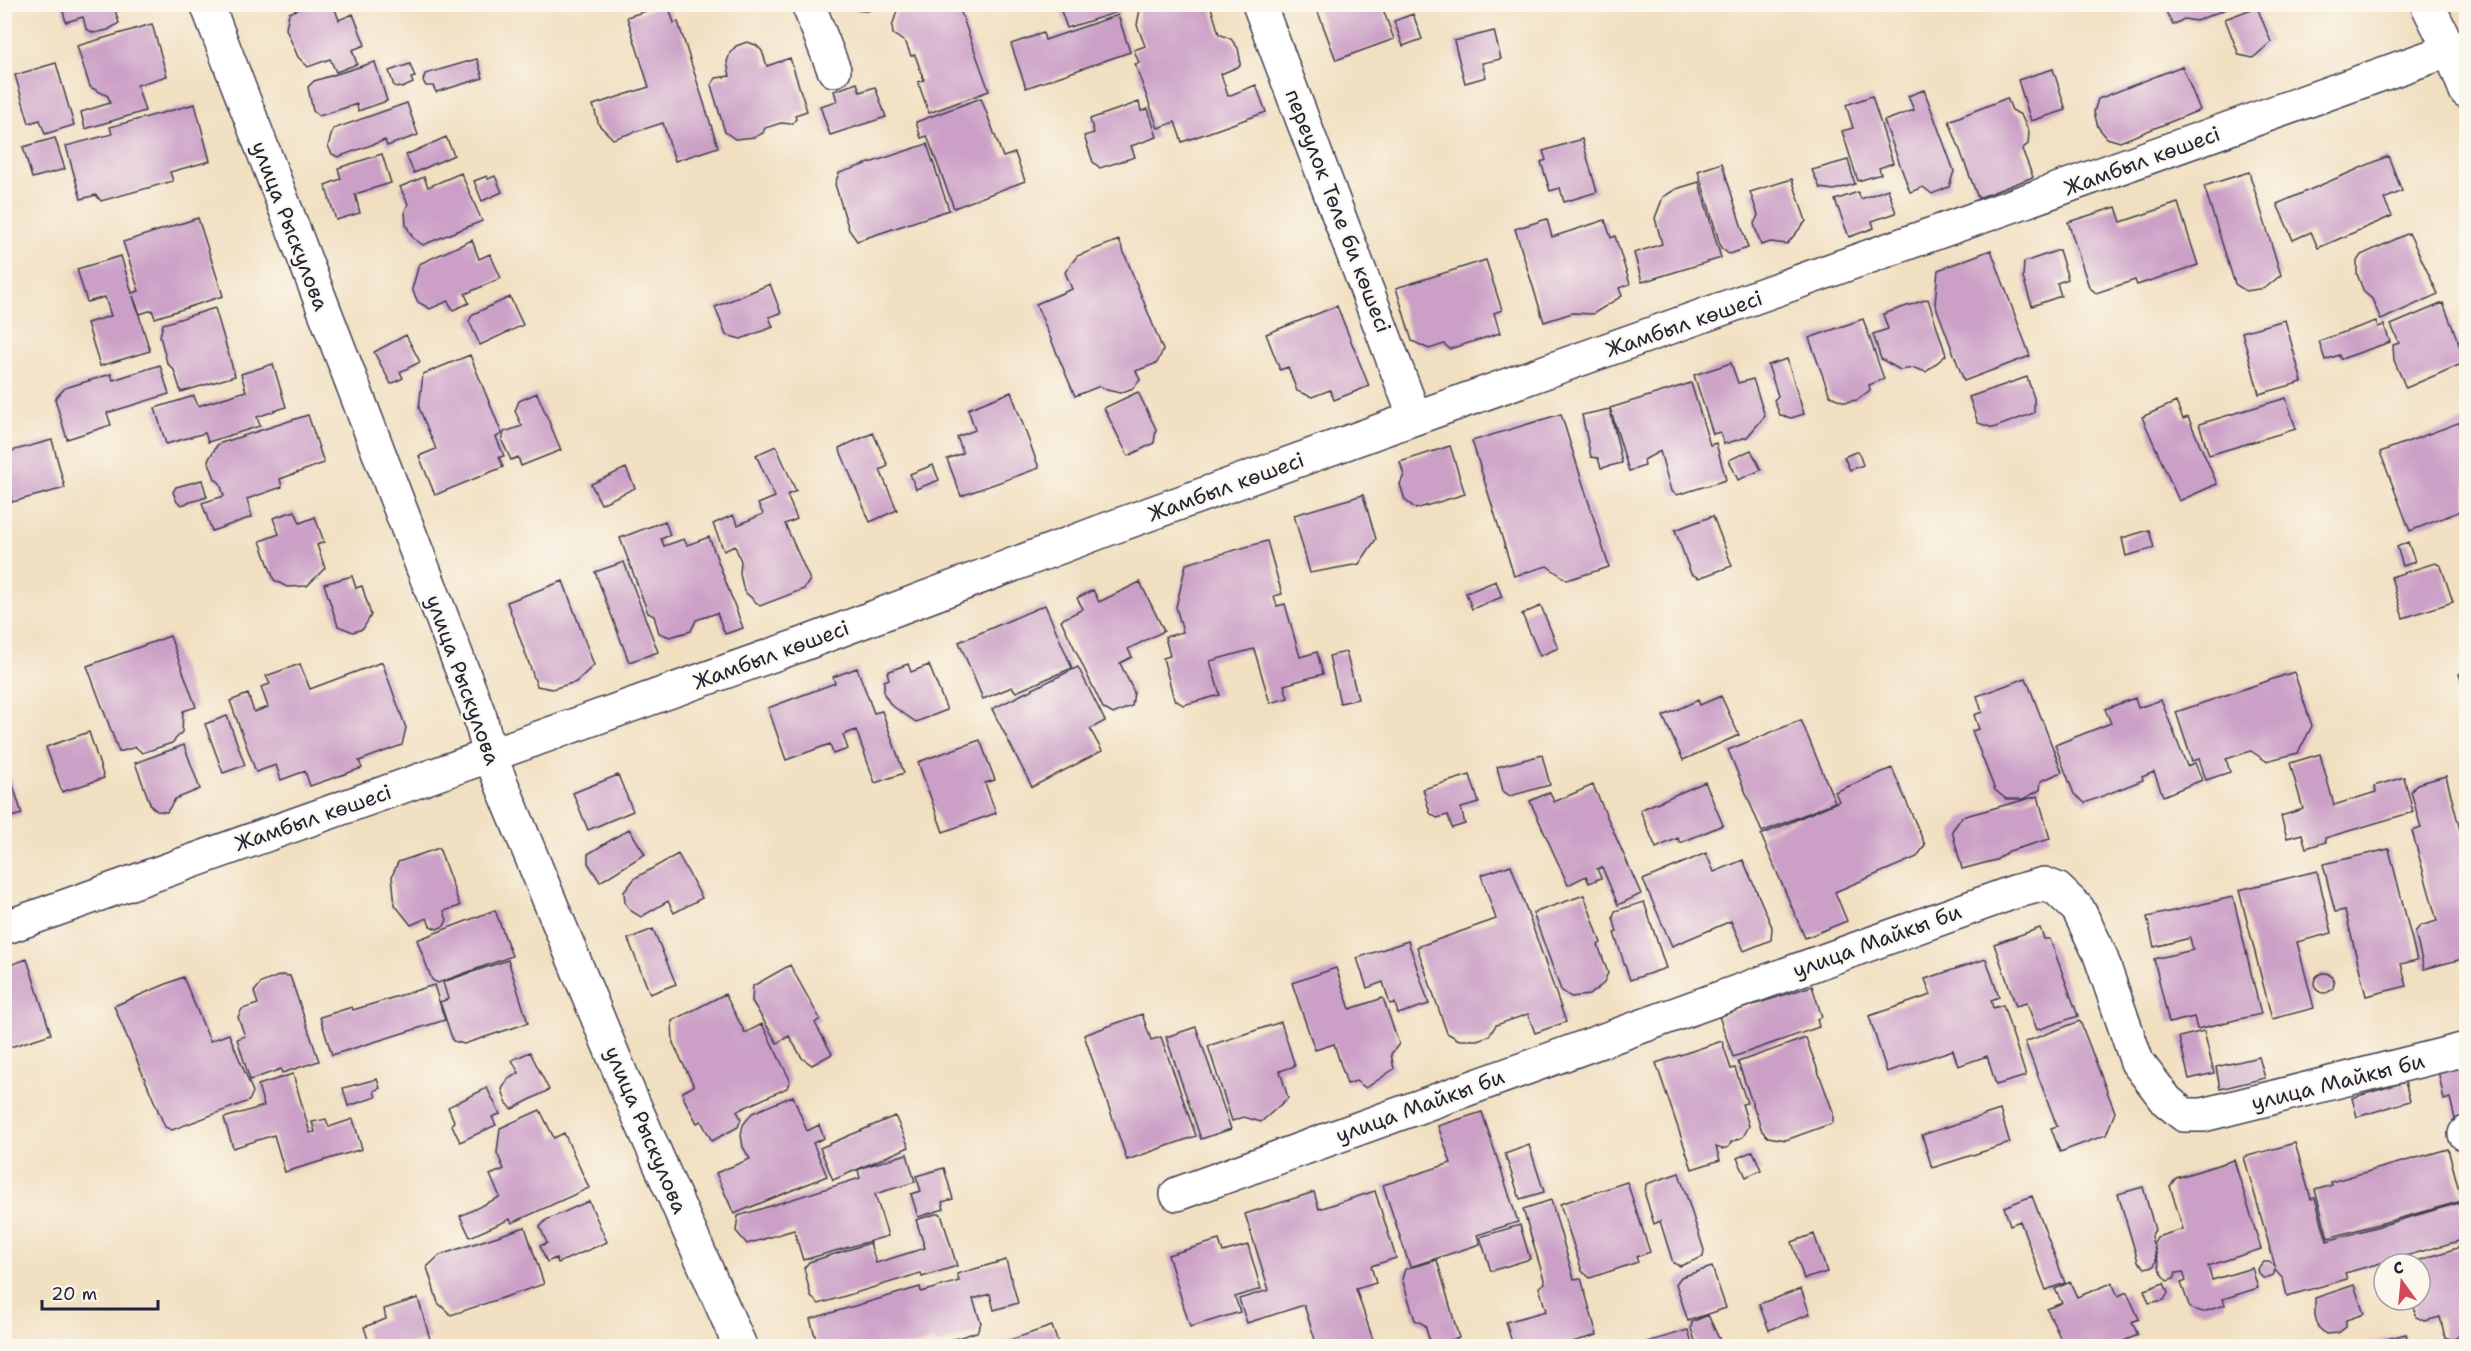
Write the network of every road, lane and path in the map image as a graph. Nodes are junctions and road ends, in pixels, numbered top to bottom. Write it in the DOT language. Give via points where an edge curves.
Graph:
graph roads {
  1 [pos="207,4"];
  2 [pos="808,4"];
  3 [pos="1259,4"];
  4 [pos="2427,4"];
  5 [pos="2450,50"];
  6 [pos="834,70"];
  7 [pos="2466,91"];
  8 [pos="1415,418"];
  9 [pos="490,756"];
  10 [pos="4,928"];
  11 [pos="2466,1049"];
  12 [pos="1177,1194"];
  13 [pos="740,1347"];
  1 -- 9 [label="street, улица Рыскулова" via="480,717"];
  2 -- 6 [label="street"];
  3 -- 8 [label="street, переулок Төле би көшесі"];
  4 -- 5 [label="street"];
  5 -- 7 [label="street"];
  5 -- 8 [label="street, Жамбыл көшесі"];
  8 -- 9 [label="street, Жамбыл көшесі"];
  9 -- 10 [label="street, Жамбыл көшесі"];
  9 -- 13 [label="street, улица Рыскулова" via="627,1089"];
  11 -- 12 [label="street, улица Майкы би" via="2203,1116 2184,1115 2167,1101 2138,1062 2078,909 2057,889 2044,884"];
}
